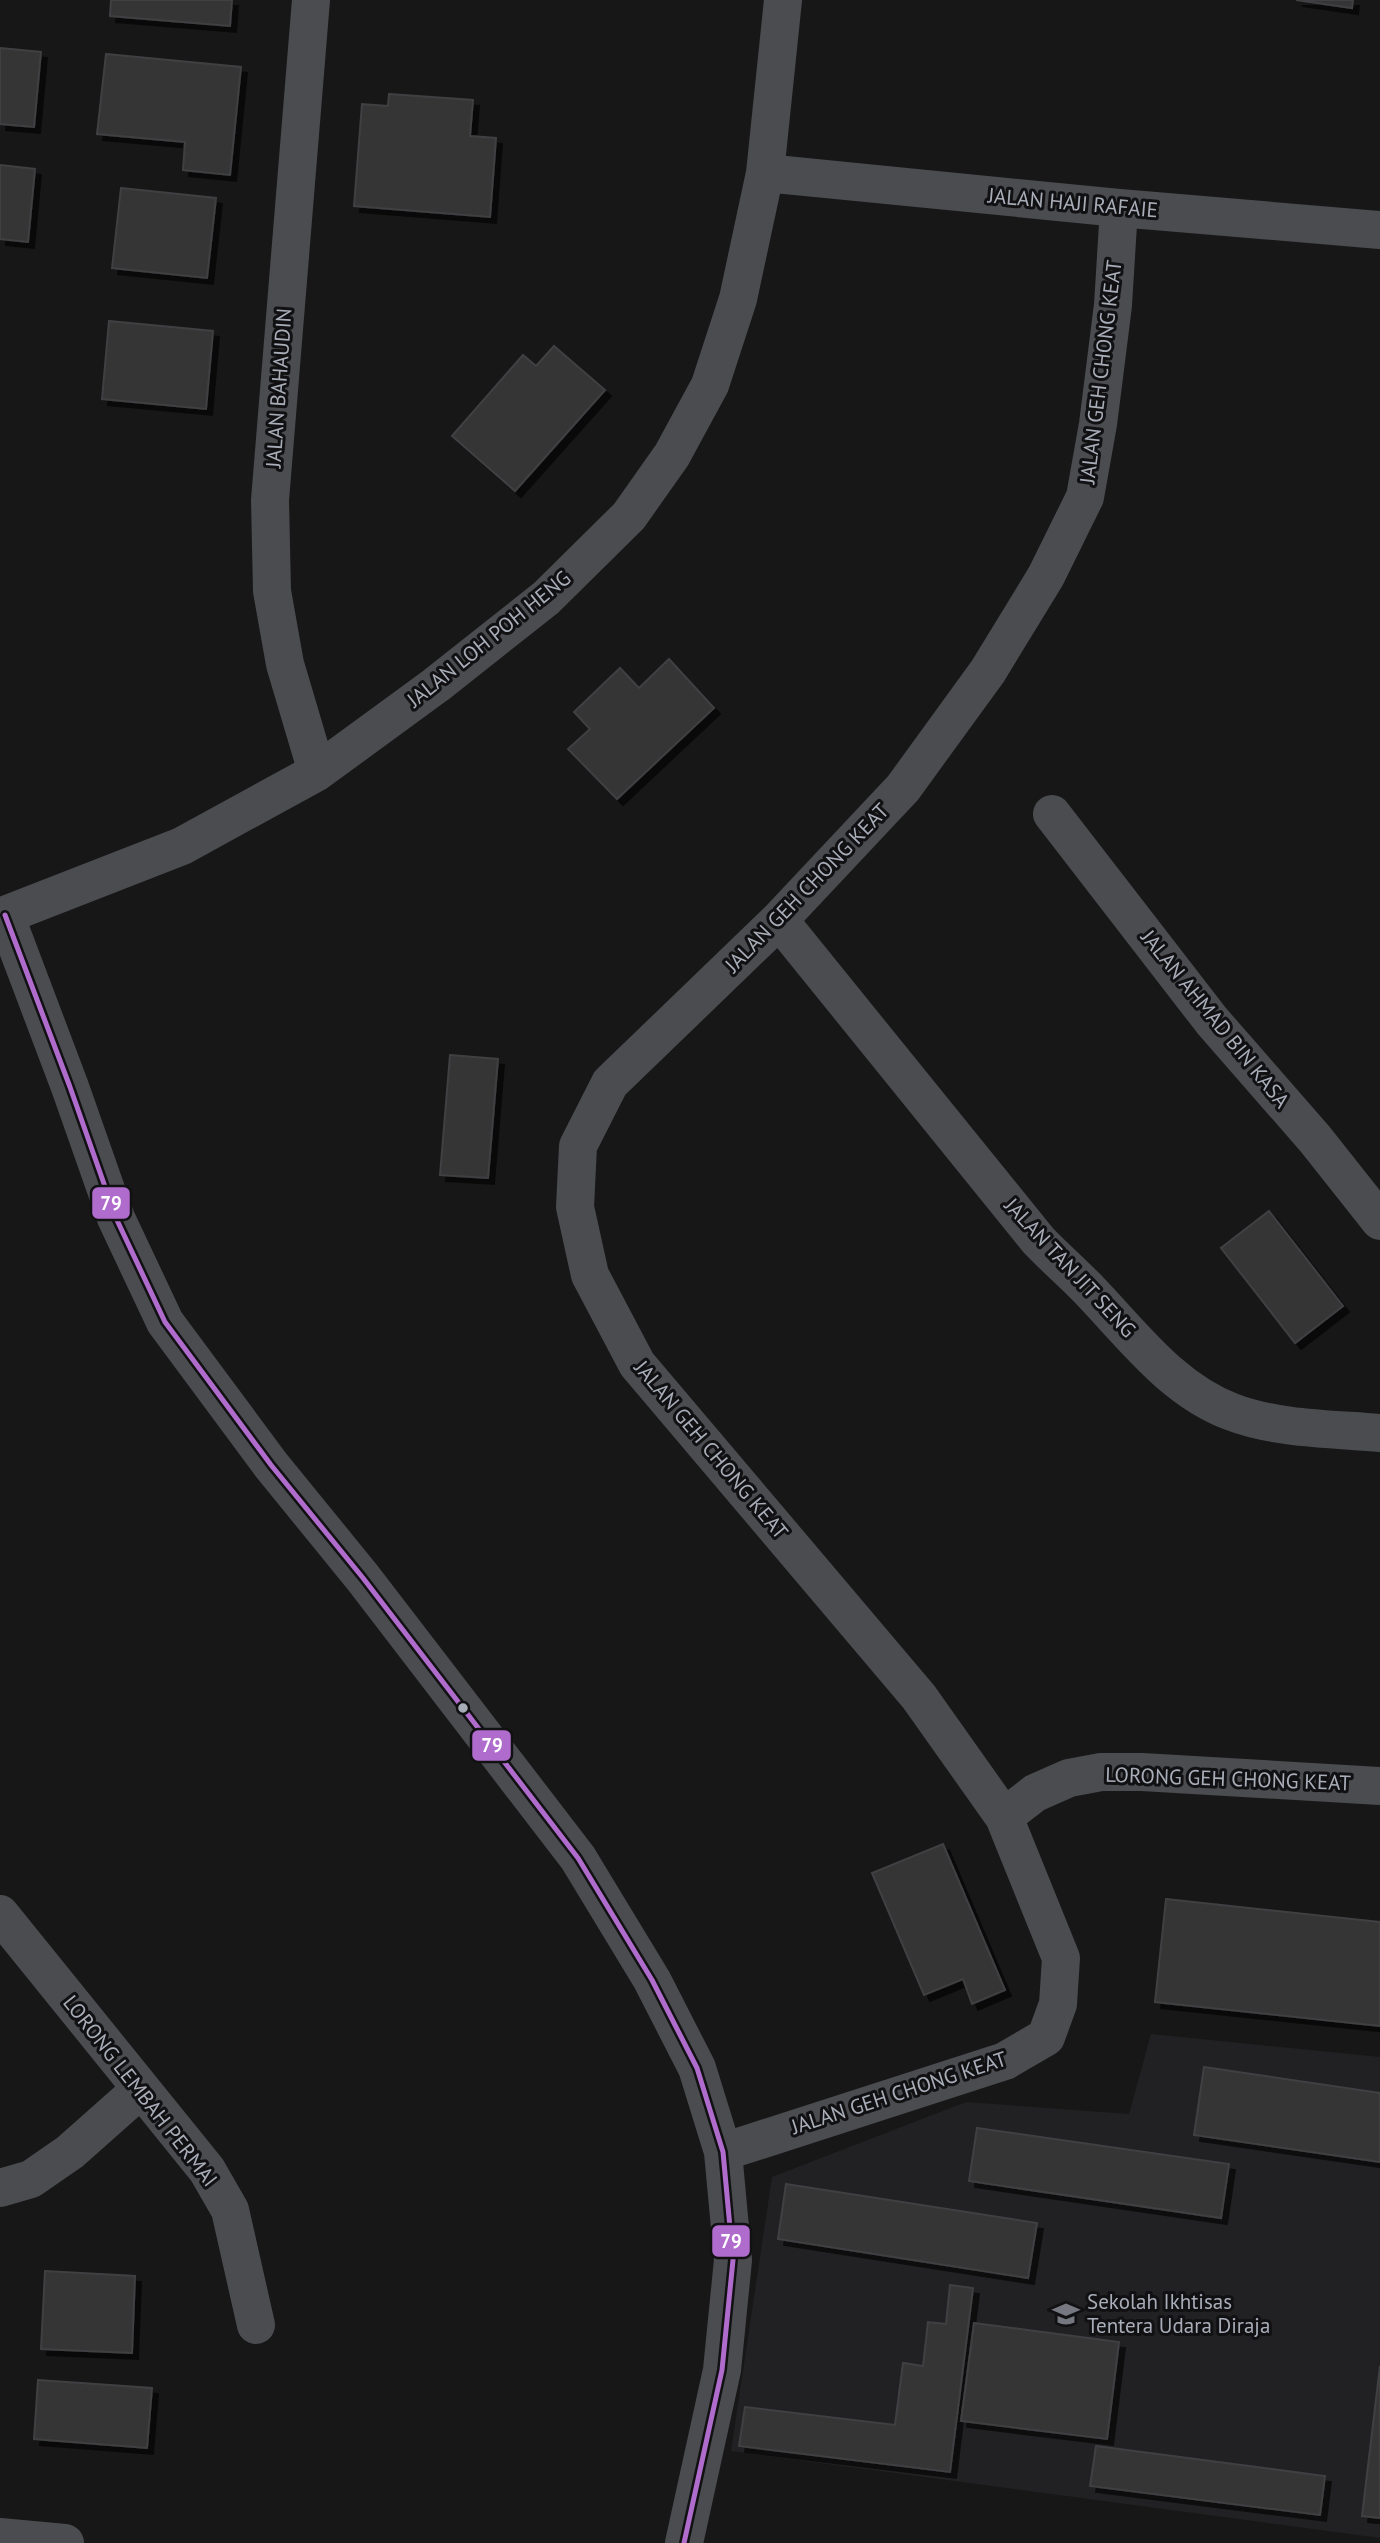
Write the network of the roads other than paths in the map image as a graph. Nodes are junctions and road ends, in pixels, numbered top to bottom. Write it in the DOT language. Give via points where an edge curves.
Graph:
graph roads {
  1 [pos="311,0"];
  2 [pos="783,0"];
  3 [pos="765,173"];
  4 [pos="1119,208"];
  5 [pos="1380,230"];
  6 [pos="317,772"];
  7 [pos="1052,814"];
  8 [pos="3,916"];
  9 [pos="779,920"];
  10 [pos="1380,1221"];
  11 [pos="1380,1433"];
  12 [pos="1380,1786"];
  13 [pos="1004,1816"];
  14 [pos="0,1914"];
  15 [pos="141,2089"];
  16 [pos="723,2152"];
  17 [pos="0,2188"];
  18 [pos="256,2325"];
  19 [pos="0,2537"];
  20 [pos="65,2543"];
  21 [pos="684,2543"];
  1 -- 6 [label="street, JALAN BAHAUDIN" via="270,500 272,591 278,627"];
  2 -- 3 [label="street, JALAN LOH POH HENG"];
  3 -- 4 [label="street, JALAN HAJI RAFAIE"];
  3 -- 6 [label="street, JALAN LOH POH HENG" via="738,299 710,385 672,455 629,516 546,598"];
  4 -- 5 [label="street, JALAN HAJI RAFAIE"];
  4 -- 9 [label="street, JALAN GEH CHONG KEAT" via="1113,305 1085,497 1046,576 981,682 904,788"];
  6 -- 8 [label="street, JALAN LOH POH HENG" via="182,846"];
  7 -- 10 [label="street, JALAN AHMAD BIN KASA" via="1212,1021"];
  8 -- 16 [label="street" via="116,1218 165,1322 578,1858 652,1980 697,2068"];
  9 -- 11 [label="street, JALAN TAN JIT SENG" via="1038,1240 1174,1379 1202,1399 1234,1413 1308,1427"];
  9 -- 13 [label="street, JALAN GEH CHONG KEAT" via="610,1083 578,1146 575,1207 590,1275 637,1364 919,1697"];
  12 -- 13 [label="street, LORONG GEH CHONG KEAT" via="1101,1772 1069,1778 1035,1793"];
  13 -- 16 [label="street, JALAN GEH CHONG KEAT" via="1061,1958 1058,2004 1046,2038 1005,2061"];
  14 -- 15 [label="street, LORONG LEMBAH PERMAI"];
  15 -- 17 [label="street" via="70,2152 31,2179"];
  15 -- 18 [label="street, LORONG LEMBAH PERMAI" via="207,2170 230,2210"];
  16 -- 21 [label="street" via="733,2260 722,2370"];
  19 -- 20 [label="street"];
}
